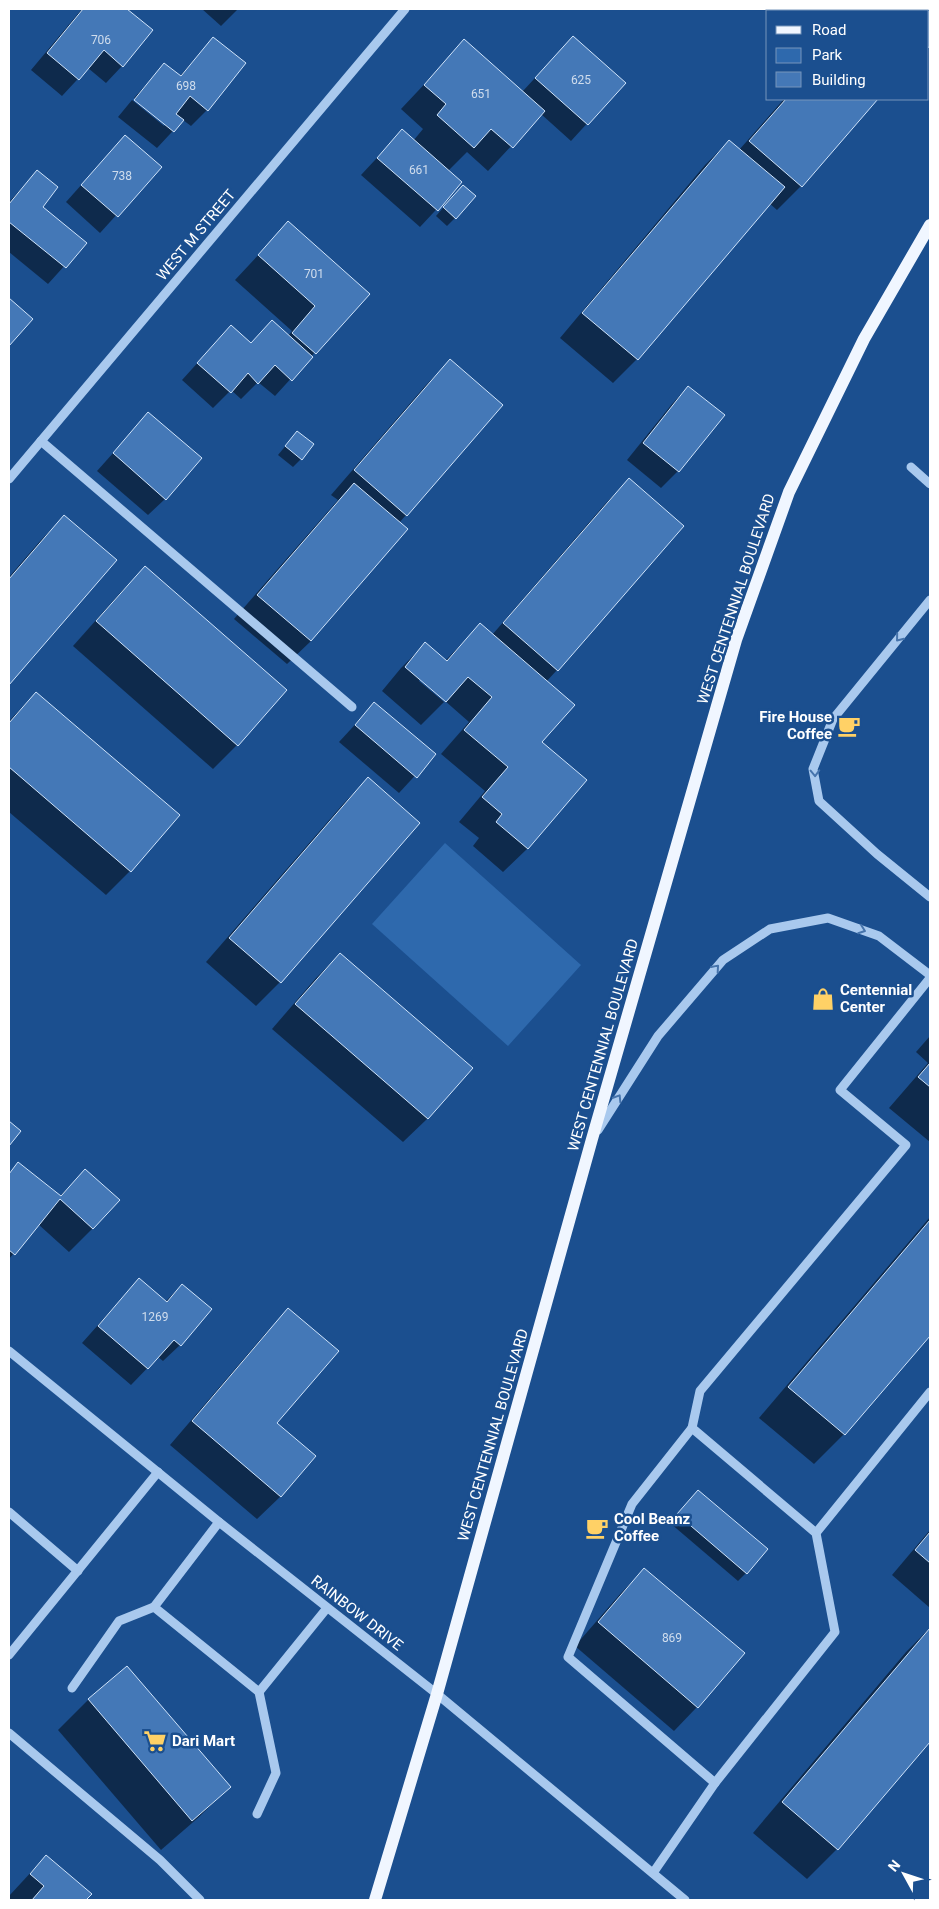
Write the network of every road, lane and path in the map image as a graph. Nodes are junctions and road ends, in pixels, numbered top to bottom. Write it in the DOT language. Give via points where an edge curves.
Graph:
graph roads {
  1 [pos="404,9"];
  2 [pos="930,225"];
  3 [pos="41,441"];
  4 [pos="911,466"];
  5 [pos="9,479"];
  6 [pos="930,484"];
  7 [pos="930,600"];
  8 [pos="352,707"];
  9 [pos="930,897"];
  10 [pos="930,977"];
  11 [pos="592,1139"];
  12 [pos="9,1351"];
  13 [pos="930,1392"];
  14 [pos="692,1428"];
  15 [pos="158,1472"];
  16 [pos="9,1512"];
  17 [pos="219,1522"];
  18 [pos="816,1533"];
  19 [pos="78,1571"];
  20 [pos="154,1607"];
  21 [pos="327,1608"];
  22 [pos="9,1655"];
  23 [pos="72,1688"];
  24 [pos="259,1692"];
  25 [pos="437,1694"];
  26 [pos="9,1732"];
  27 [pos="716,1783"];
  28 [pos="257,1814"];
  29 [pos="653,1873"];
  30 [pos="200,1900"];
  31 [pos="375,1900"];
  32 [pos="685,1900"];
  1 -- 3 [label="street, WEST M STREET"];
  2 -- 11 [label="main road, WEST CENTENNIAL BOULEVARD" via="864,339 789,492 736,640"];
  3 -- 5 [label="street, WEST M STREET"];
  3 -- 8 [label="street"];
  4 -- 6 [label="street"];
  7 -- 9 [label="street, one-way" via="833,719 813,769 819,801"];
  11 -- 10 [label="street, one-way" via="658,1036 723,960 770,929 828,918 879,936"];
  10 -- 14 [label="street" via="840,1090 906,1145 700,1391"];
  11 -- 25 [label="main road, WEST CENTENNIAL BOULEVARD"];
  12 -- 15 [label="street, RAINBOW DRIVE"];
  13 -- 18 [label="street"];
  14 -- 18 [label="street"];
  14 -- 27 [label="street" via="632,1504 568,1657"];
  15 -- 17 [label="street, RAINBOW DRIVE"];
  15 -- 19 [label="street"];
  16 -- 19 [label="street"];
  17 -- 20 [label="street"];
  17 -- 21 [label="street, RAINBOW DRIVE"];
  18 -- 27 [label="street" via="835,1632"];
  19 -- 22 [label="street"];
  20 -- 23 [label="street" via="119,1621"];
  20 -- 24 [label="street"];
  21 -- 24 [label="street"];
  21 -- 25 [label="street, RAINBOW DRIVE"];
  24 -- 28 [label="street" via="276,1773"];
  25 -- 29 [label="street, RAINBOW DRIVE"];
  25 -- 31 [label="main road, WEST CENTENNIAL BOULEVARD"];
  26 -- 30 [label="street" via="160,1860"];
  27 -- 29 [label="street"];
  29 -- 32 [label="street, RAINBOW DRIVE"];
}
